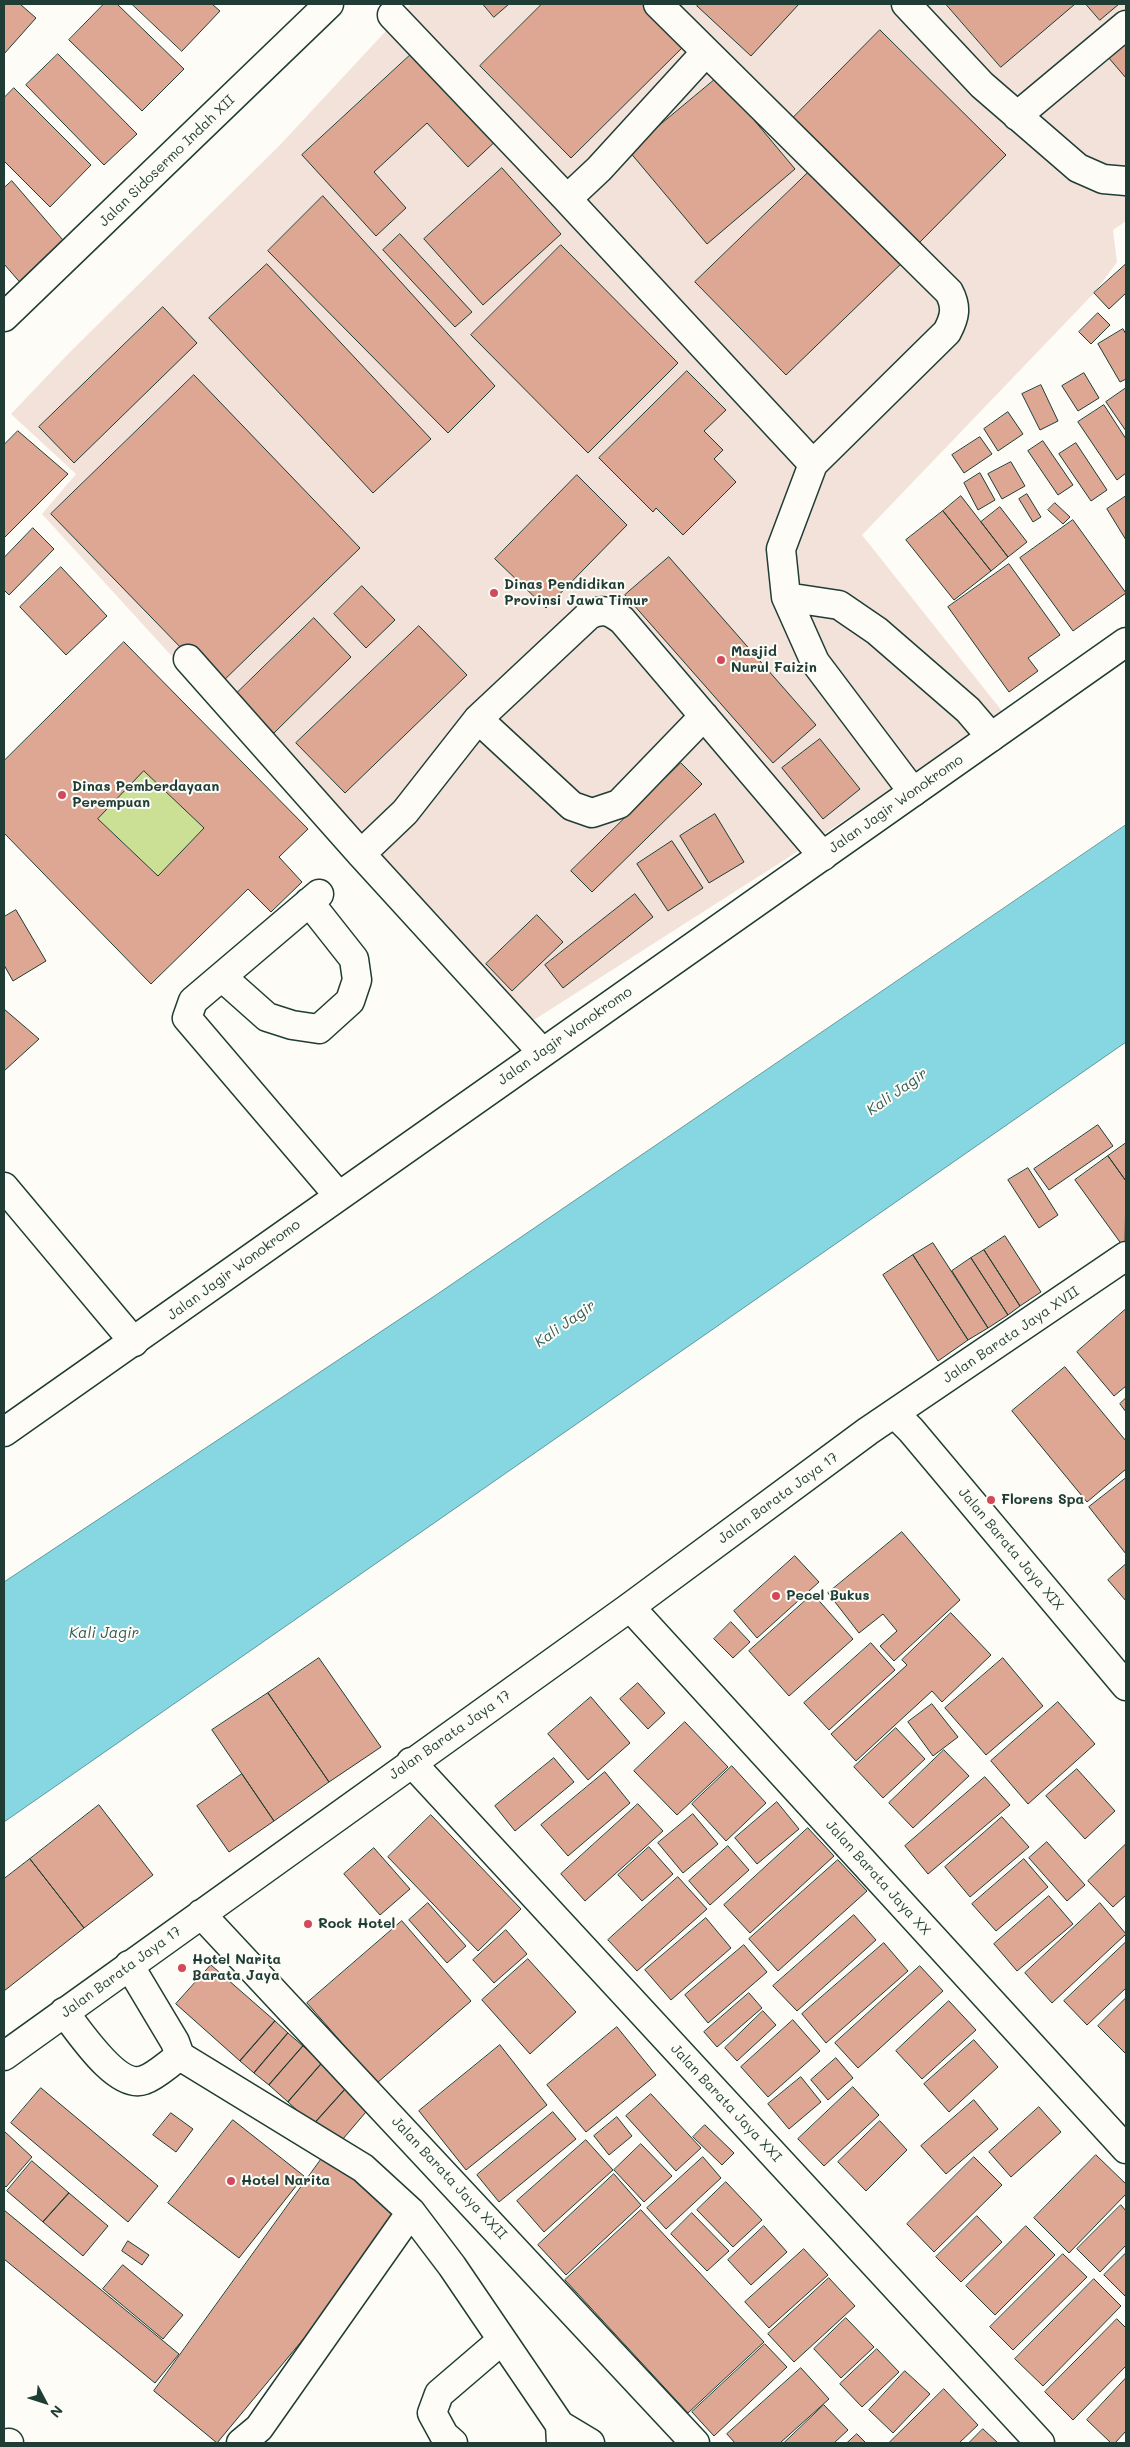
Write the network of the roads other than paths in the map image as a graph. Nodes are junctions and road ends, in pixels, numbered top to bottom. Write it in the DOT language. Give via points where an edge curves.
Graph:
graph roads {
  1 [pos="328,4"];
  2 [pos="658,4"];
  3 [pos="906,4"];
  4 [pos="392,15"];
  5 [pos="1126,25"];
  6 [pos="706,52"];
  7 [pos="1017,116"];
  8 [pos="1126,180"];
  9 [pos="567,199"];
  10 [pos="4,316"];
  11 [pos="813,464"];
  12 [pos="786,597"];
  13 [pos="1126,642"];
  14 [pos="188,660"];
  15 [pos="704,716"];
  16 [pos="478,719"];
  17 [pos="991,737"];
  18 [pos="913,792"];
  19 [pos="361,854"];
  20 [pos="823,856"];
  21 [pos="222,976"];
  22 [pos="542,1052"];
  23 [pos="4,1187"];
  24 [pos="338,1195"];
  25 [pos="1126,1256"];
  26 [pos="134,1342"];
  27 [pos="895,1414"];
  28 [pos="4,1432"];
  29 [pos="630,1607"];
  30 [pos="1126,1686"];
  31 [pos="411,1762"];
  32 [pos="201,1914"];
  33 [pos="128,1966"];
  34 [pos="64,2012"];
  35 [pos="4,2056"];
  36 [pos="180,2056"];
  37 [pos="1126,2148"];
  38 [pos="411,2212"];
  39 [pos="502,2340"];
  40 [pos="560,2434"];
  41 [pos="241,2443"];
  42 [pos="453,2443"];
  43 [pos="590,2443"];
  44 [pos="695,2443"];
  45 [pos="1040,2443"];
  1 -- 10 [label="street, Jalan Sidosermo Indah XII"];
  2 -- 6 [label="street"];
  3 -- 7 [label="street" via="982,85"];
  4 -- 9 [label="street"];
  5 -- 7 [label="street"];
  6 -- 9 [label="street" via="599,169"];
  6 -- 11 [label="street" via="949,292 954,301 955,312 948,332"];
  7 -- 8 [label="street" via="1084,171 1103,179"];
  9 -- 11 [label="street"];
  11 -- 12 [label="street" via="781,549"];
  12 -- 17 [label="street" via="838,605 877,631 968,710"];
  12 -- 18 [label="street" via="815,662"];
  13 -- 17 [label="street, Jalan Jagir Wonokromo"];
  14 -- 19 [label="street"];
  15 -- 16 [label="street" via="619,804 592,813 572,806"];
  15 -- 16 [label="street" via="622,620 606,611 597,611"];
  15 -- 20 [label="street"];
  16 -- 19 [label="street" via="405,812"];
  17 -- 18 [label="street, Jalan Jagir Wonokromo"];
  18 -- 20 [label="street, Jalan Jagir Wonokromo"];
  19 -- 22 [label="street"];
  20 -- 22 [label="street, Jalan Jagir Wonokromo"];
  21 -- 21 [label="street" via="314,898 354,958 357,980 350,1001 319,1029 267,1017"];
  21 -- 24 [label="street" via="193,1001 187,1018"];
  22 -- 24 [label="street, Jalan Jagir Wonokromo"];
  23 -- 26 [label="street"];
  24 -- 26 [label="street, Jalan Jagir Wonokromo"];
  25 -- 27 [label="street, Jalan Barata Jaya XVII"];
  26 -- 28 [label="street, Jalan Jagir Wonokromo"];
  27 -- 29 [label="street, Jalan Barata Jaya 17"];
  27 -- 30 [label="street, Jalan Barata Jaya XIX"];
  29 -- 31 [label="street, Jalan Barata Jaya 17"];
  29 -- 37 [label="street, Jalan Barata Jaya XX"];
  31 -- 32 [label="street, Jalan Barata Jaya 17"];
  31 -- 45 [label="street, Jalan Barata Jaya XXI"];
  32 -- 33 [label="street, Jalan Barata Jaya 17"];
  32 -- 44 [label="street, Jalan Barata Jaya XXII"];
  33 -- 34 [label="street, Jalan Barata Jaya 17"];
  33 -- 36 [label="street" via="175,2042"];
  34 -- 35 [label="street, Jalan Barata Jaya 17"];
  34 -- 36 [label="street" via="98,2056 127,2080 144,2081"];
  36 -- 38 [label="street" via="362,2168"];
  38 -- 39 [label="street"];
  38 -- 41 [label="street" via="258,2428"];
  39 -- 40 [label="street"];
  39 -- 42 [label="street" via="439,2394 432,2413 444,2436"];
  40 -- 43 [label="street"];
}
